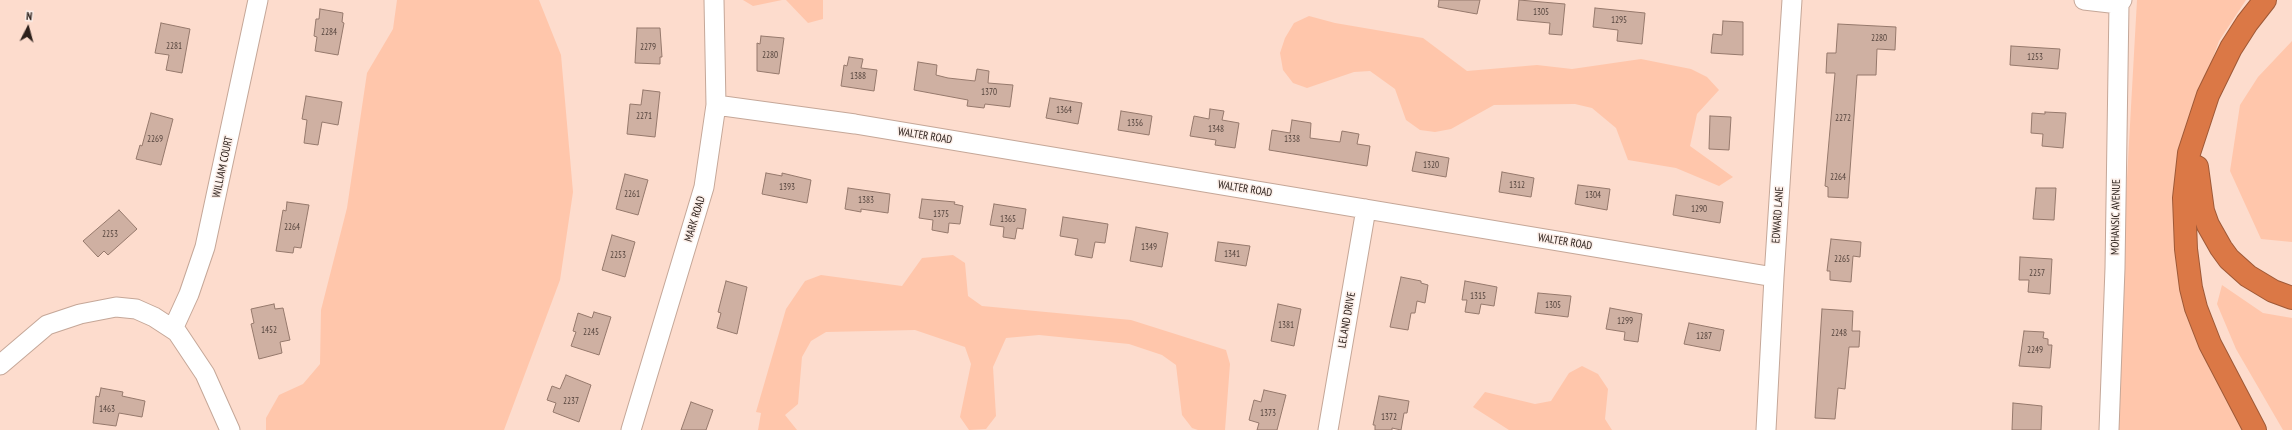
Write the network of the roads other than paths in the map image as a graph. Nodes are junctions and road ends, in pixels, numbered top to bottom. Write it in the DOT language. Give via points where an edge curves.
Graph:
graph roads {
  1 [pos="258,0"];
  2 [pos="714,0"];
  3 [pos="1792,0"];
  4 [pos="2084,0"];
  5 [pos="2265,0"];
  6 [pos="2120,1"];
  7 [pos="716,106"];
  8 [pos="2199,122"];
  9 [pos="1366,209"];
  10 [pos="1774,277"];
  11 [pos="2292,298"];
  12 [pos="173,329"];
  13 [pos="0,365"];
  14 [pos="230,430"];
  15 [pos="631,430"];
  16 [pos="1328,430"];
  17 [pos="1766,430"];
  18 [pos="2109,430"];
  19 [pos="2255,430"];
  1 -- 12 [label="street, WILLIAM COURT" via="205,247 189,294"];
  2 -- 7 [label="street, MARK ROAD"];
  3 -- 10 [label="street, EDWARD LANE"];
  4 -- 6 [label="street"];
  5 -- 8 [label="highway" via="2228,54 2208,95"];
  6 -- 18 [label="street, MOHANSIC AVENUE"];
  7 -- 9 [label="street, WALTER ROAD" via="855,124"];
  7 -- 15 [label="street, MARK ROAD" via="704,188"];
  8 -- 11 [label="highway" via="2199,190 2203,211 2214,237 2229,259 2248,276 2273,291"];
  8 -- 19 [label="highway" via="2189,154 2185,183 2184,231 2191,288 2210,344"];
  9 -- 10 [label="street, WALTER ROAD"];
  9 -- 16 [label="street, LELAND DRIVE"];
  10 -- 17 [label="street, EDWARD LANE"];
  12 -- 13 [label="street" via="136,309 116,307 80,314 47,325"];
  12 -- 14 [label="street" via="205,374"];
}
